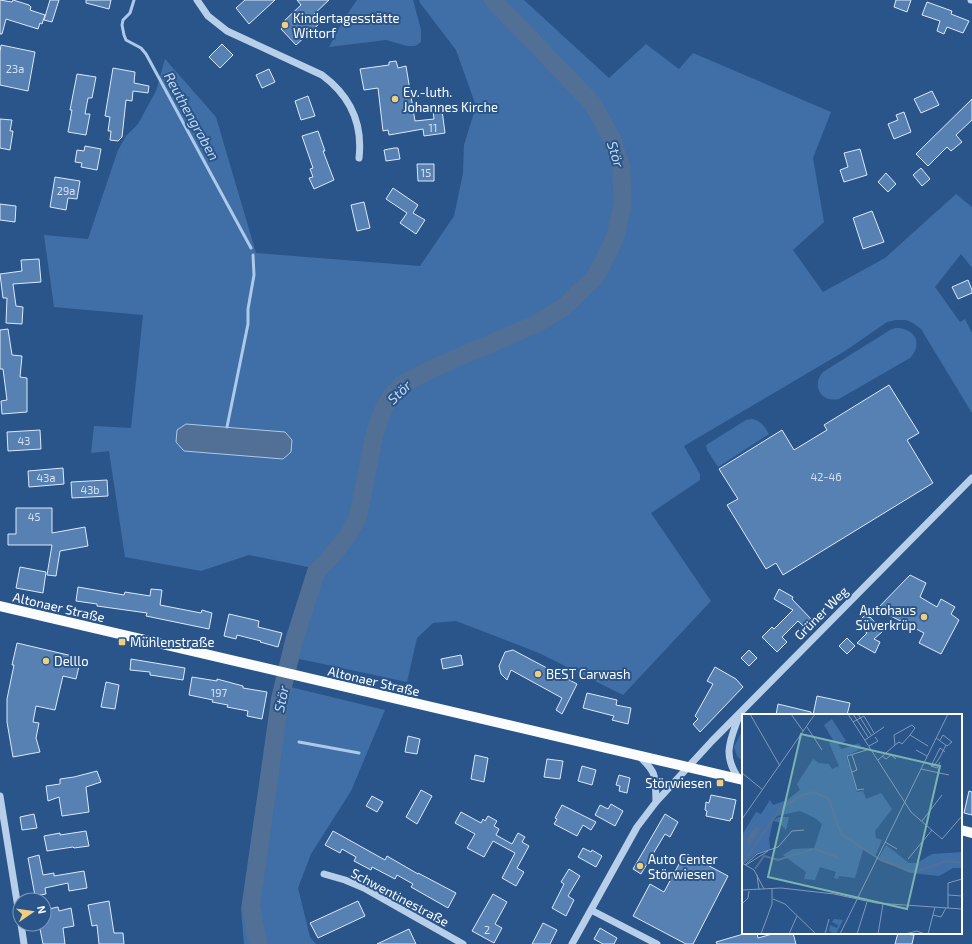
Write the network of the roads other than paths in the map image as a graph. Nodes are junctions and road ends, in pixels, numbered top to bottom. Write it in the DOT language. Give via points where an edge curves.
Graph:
graph roads {
  1 [pos="197,0"];
  2 [pos="359,158"];
  3 [pos="972,478"];
  4 [pos="0,606"];
  5 [pos="739,714"];
  6 [pos="639,756"];
  7 [pos="689,767"];
  8 [pos="741,780"];
  9 [pos="0,796"];
  10 [pos="656,802"];
  11 [pos="962,830"];
  12 [pos="972,833"];
  13 [pos="324,874"];
  14 [pos="15,892"];
  15 [pos="591,910"];
  16 [pos="22,932"];
  17 [pos="24,944"];
  18 [pos="463,944"];
  19 [pos="572,944"];
  20 [pos="657,944"];
  1 -- 2 [label="street" via="208,16 227,31 322,75 334,84 353,112 361,146"];
  3 -- 5 [label="street, Grüner Weg"];
  4 -- 6 [label="main road, Altonaer Straße"];
  5 -- 7 [label="street, Grüner Weg"];
  5 -- 8 [label="street" via="730,742 729,758 732,769"];
  6 -- 7 [label="main road, Altonaer Straße"];
  6 -- 10 [label="street" via="652,768 655,776"];
  7 -- 8 [label="main road, Altonaer Straße"];
  7 -- 10 [label="street"];
  9 -- 14 [label="street"];
  10 -- 15 [label="street" via="637,826"];
  11 -- 12 [label="main road"];
  13 -- 18 [label="street, Schwentinestraße" via="364,888"];
  15 -- 19 [label="street"];
  15 -- 20 [label="street"];
  16 -- 17 [label="street"];
}
